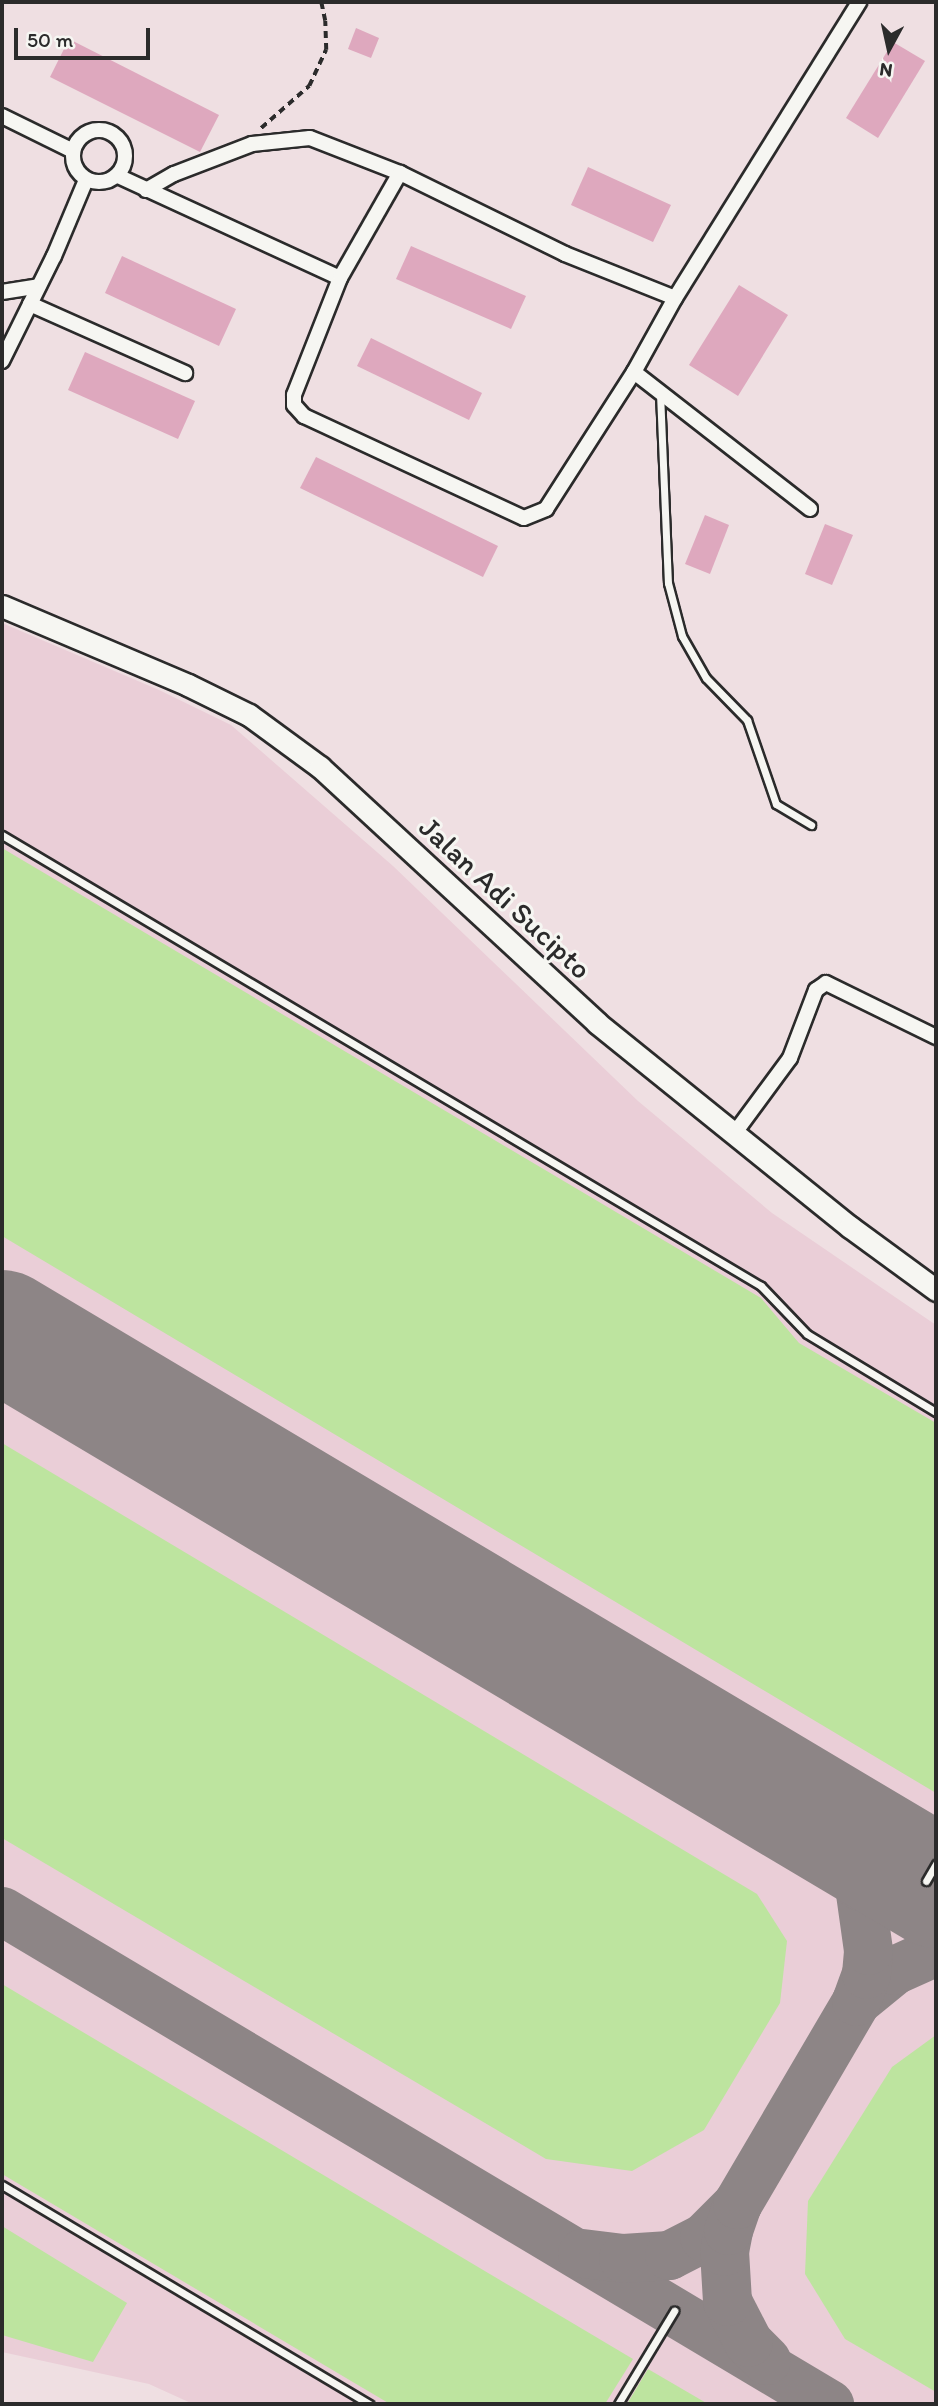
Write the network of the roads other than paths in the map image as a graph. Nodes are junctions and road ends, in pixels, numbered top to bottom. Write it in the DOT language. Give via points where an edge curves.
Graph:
graph roads {
  1 [pos="859,2"];
  2 [pos="2,116"];
  3 [pos="73,151"];
  4 [pos="400,173"];
  5 [pos="118,176"];
  6 [pos="86,180"];
  7 [pos="146,190"];
  8 [pos="340,278"];
  9 [pos="39,286"];
  10 [pos="2,292"];
  11 [pos="675,298"];
  12 [pos="30,304"];
  13 [pos="2,361"];
  14 [pos="634,372"];
  15 [pos="185,373"];
  16 [pos="660,392"];
  17 [pos="810,509"];
  18 [pos="2,606"];
  19 [pos="811,825"];
  20 [pos="2,835"];
  21 [pos="936,1037"];
  22 [pos="734,1134"];
  23 [pos="936,1290"];
  24 [pos="936,1412"];
  25 [pos="936,1864"];
  26 [pos="926,1881"];
  27 [pos="2,2185"];
  28 [pos="674,2311"];
  29 [pos="370,2404"];
  30 [pos="618,2404"];
  1 -- 11 [label="street"];
  2 -- 3 [label="street"];
  3 -- 5 [label="street" via="81,136 96,129 113,132 124,145 126,161"];
  3 -- 6 [label="street" via="75,168"];
  4 -- 7 [label="street" via="310,138 252,144 174,174"];
  4 -- 8 [label="street"];
  4 -- 11 [label="street" via="565,254"];
  5 -- 6 [label="street" via="103,183"];
  5 -- 7 [label="street"];
  6 -- 9 [label="street"];
  7 -- 8 [label="street"];
  8 -- 14 [label="street" via="294,405 304,415 524,517 547,509"];
  9 -- 10 [label="street"];
  9 -- 12 [label="street"];
  11 -- 14 [label="street"];
  12 -- 13 [label="street"];
  12 -- 15 [label="street"];
  14 -- 16 [label="street"];
  16 -- 17 [label="street"];
  16 -- 19 [label="lane" via="668,583 682,636 706,678 747,720 776,804"];
  18 -- 22 [label="street, Jalan Adi Sucipto" via="249,715 320,767 597,1023"];
  20 -- 24 [label="lane" via="761,1286 807,1334"];
  21 -- 22 [label="street" via="826,983 816,990 790,1058"];
  22 -- 23 [label="street, Jalan Adi Sucipto"];
  25 -- 26 [label="lane"];
  27 -- 29 [label="lane"];
  28 -- 30 [label="lane"];
}
